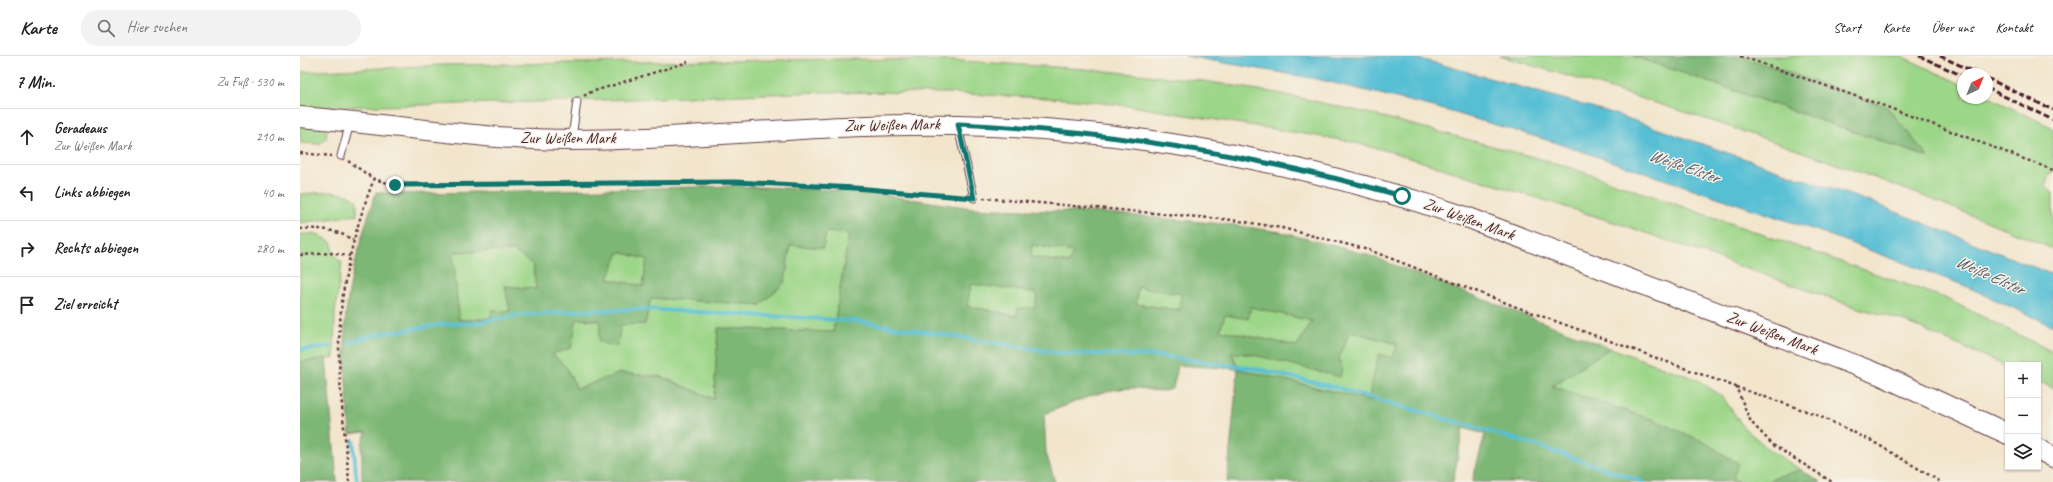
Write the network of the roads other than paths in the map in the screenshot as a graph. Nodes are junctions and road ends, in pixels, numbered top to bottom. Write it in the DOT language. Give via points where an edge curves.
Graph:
graph roads {
  1 [pos="577,101"];
  2 [pos="300,117"];
  3 [pos="350,122"];
  4 [pos="958,124"];
  5 [pos="572,140"];
  6 [pos="342,156"];
  7 [pos="974,198"];
  8 [pos="2005,433"];
  9 [pos="2041,451"];
  10 [pos="2053,457"];
  1 -- 5 [label="lane"];
  2 -- 3 [label="main road, Zur Weißen Mark"];
  3 -- 5 [label="main road, Zur Weißen Mark" via="496,137"];
  3 -- 6 [label="lane"];
  4 -- 5 [label="main road, Zur Weißen Mark" via="822,127"];
  4 -- 7 [label="lane"];
  4 -- 8 [label="main road, Zur Weißen Mark" via="1080,132 1210,150 1340,178 1402,196 1470,218 1881,375"];
  9 -- 10 [label="main road"];
}
